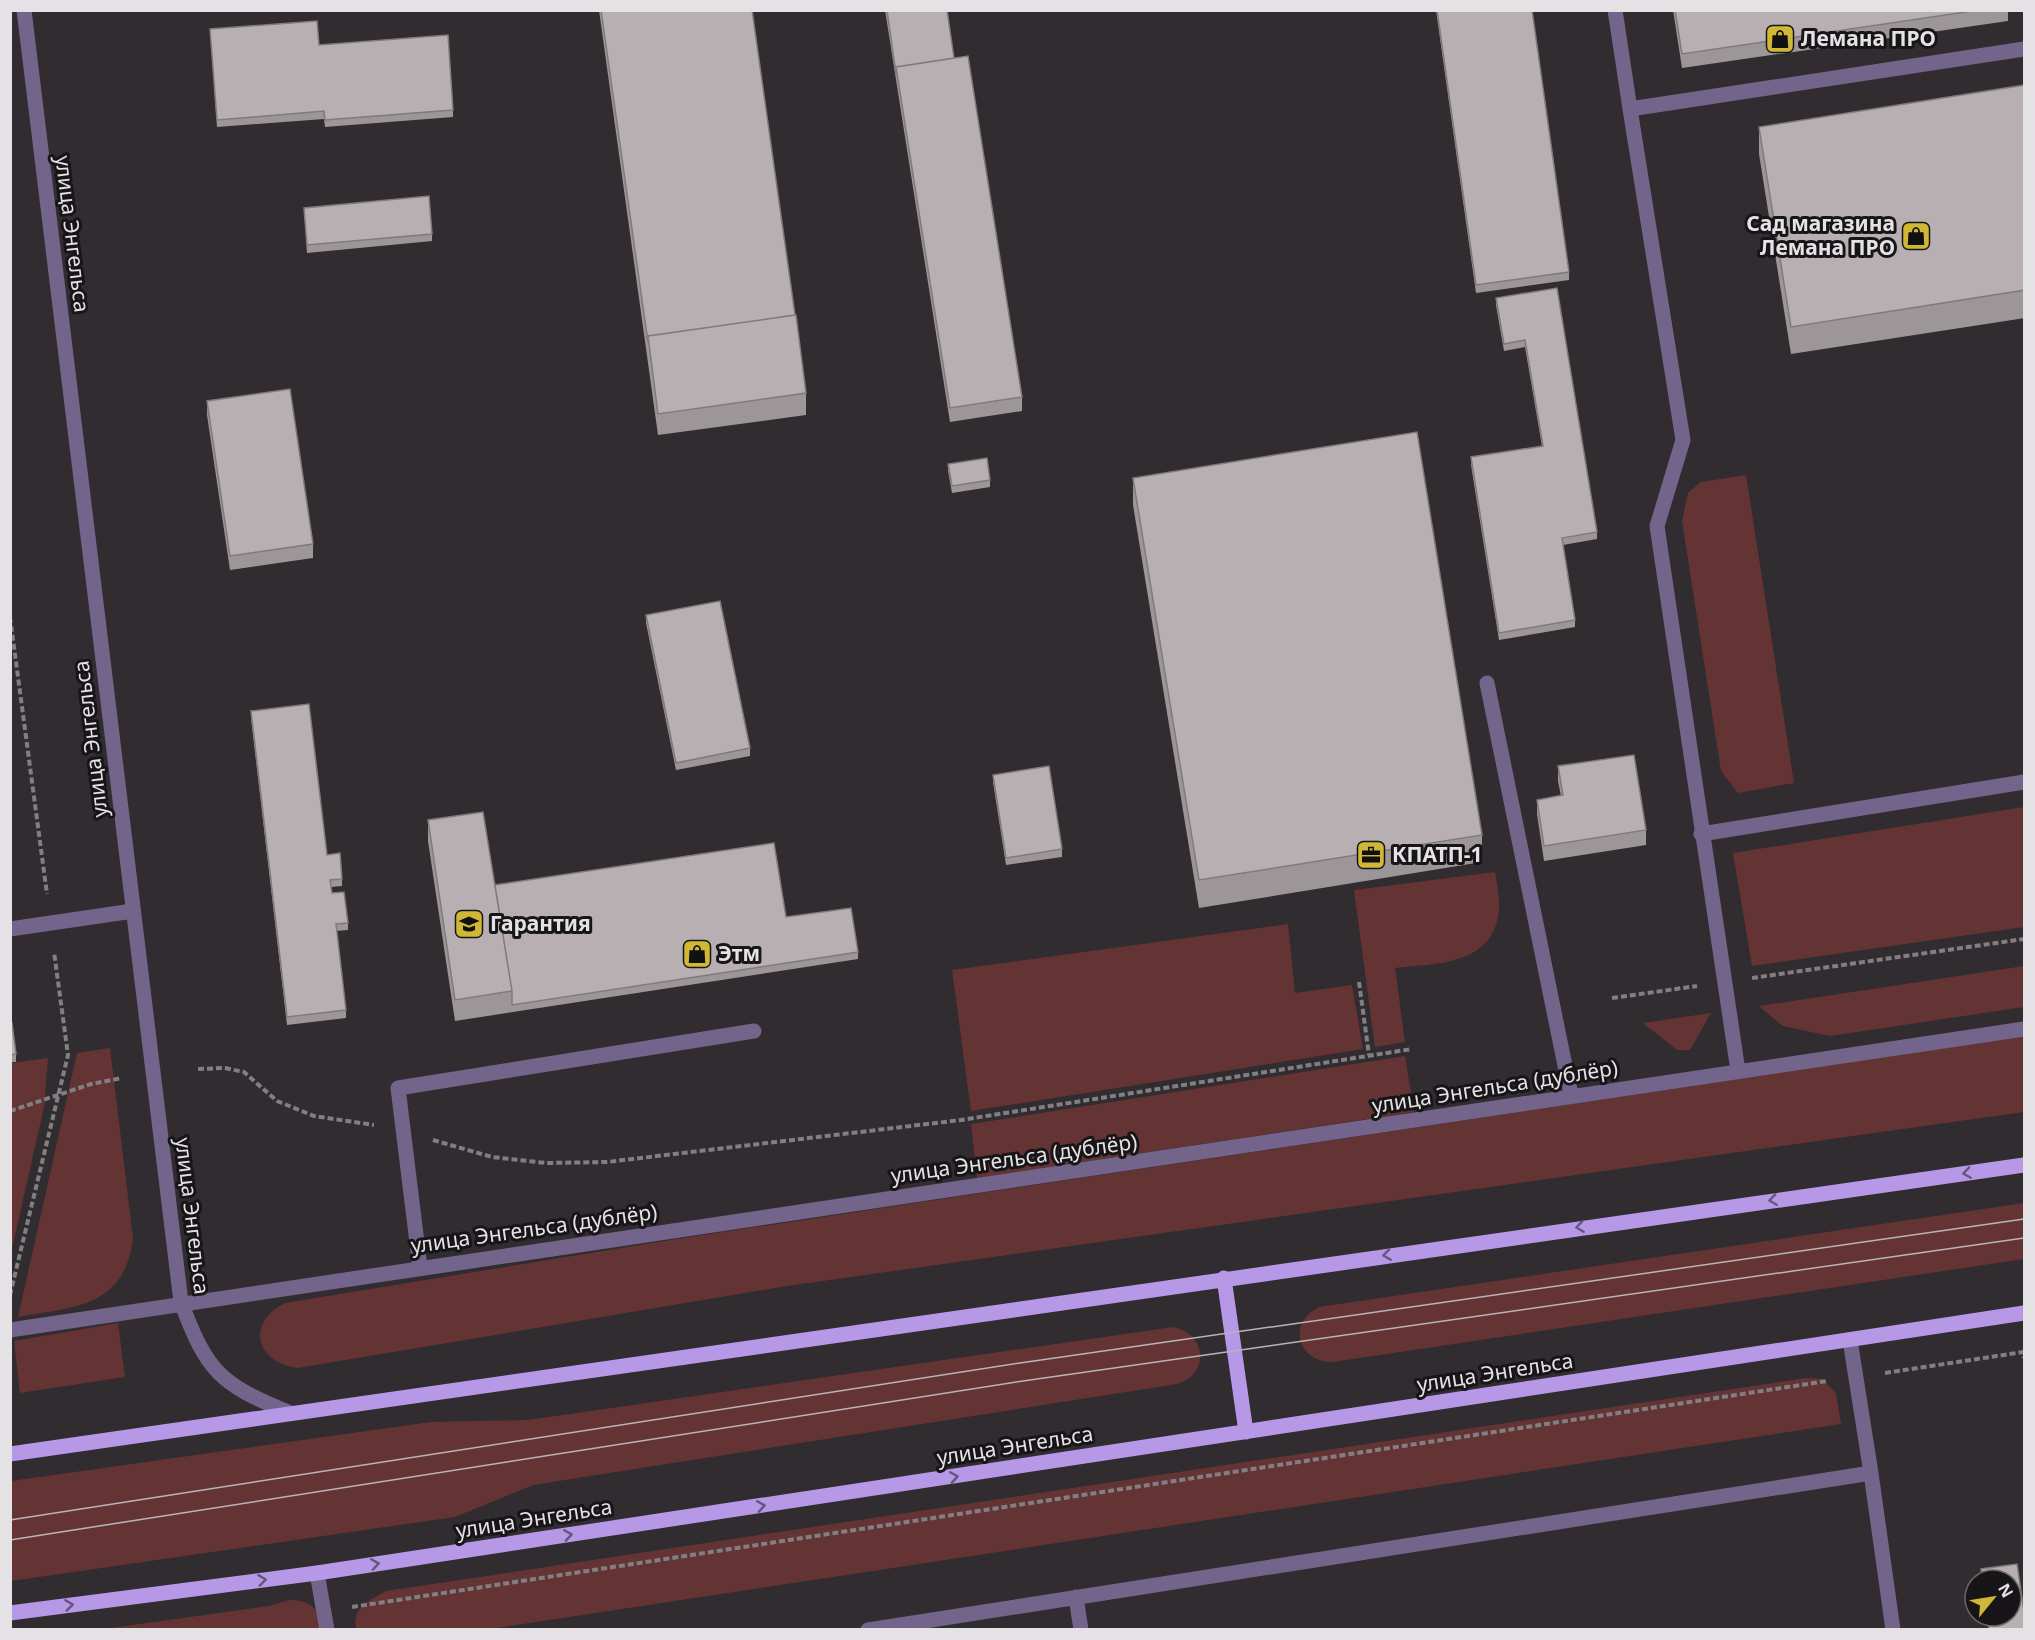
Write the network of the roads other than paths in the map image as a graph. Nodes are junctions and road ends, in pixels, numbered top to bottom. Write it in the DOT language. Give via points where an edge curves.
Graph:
graph roads {
  1 [pos="24,10"];
  2 [pos="1615,10"];
  3 [pos="2025,49"];
  4 [pos="1630,109"];
  5 [pos="1486,683"];
  6 [pos="2025,782"];
  7 [pos="1701,834"];
  8 [pos="133,911"];
  9 [pos="10,928"];
  10 [pos="2025,1029"];
  11 [pos="754,1031"];
  12 [pos="1738,1071"];
  13 [pos="1571,1095"];
  14 [pos="2025,1165"];
  15 [pos="420,1267"];
  16 [pos="1224,1278"];
  17 [pos="181,1302"];
  18 [pos="2025,1313"];
  19 [pos="10,1330"];
  20 [pos="1850,1340"];
  21 [pos="288,1412"];
  22 [pos="1246,1432"];
  23 [pos="10,1454"];
  24 [pos="1871,1473"];
  25 [pos="317,1573"];
  26 [pos="1076,1597"];
  27 [pos="10,1613"];
  28 [pos="327,1629"];
  29 [pos="868,1629"];
  30 [pos="1081,1629"];
  31 [pos="1893,1629"];
  1 -- 8 [label="street, улица Энгельса"];
  2 -- 4 [label="street"];
  3 -- 4 [label="street"];
  4 -- 7 [label="street" via="1683,440 1657,526"];
  5 -- 13 [label="street"];
  6 -- 7 [label="street"];
  7 -- 12 [label="street"];
  8 -- 9 [label="street"];
  8 -- 17 [label="street, улица Энгельса"];
  10 -- 12 [label="street, улица Энгельса (дублёр)"];
  11 -- 15 [label="street" via="398,1088"];
  12 -- 13 [label="street, улица Энгельса (дублёр)"];
  13 -- 15 [label="street, улица Энгельса (дублёр)" via="1412,1122"];
  14 -- 16 [label="main road, улица Энгельса, one-way"];
  15 -- 17 [label="street, улица Энгельса (дублёр)"];
  16 -- 21 [label="main road, улица Энгельса"];
  16 -- 22 [label="main road"];
  17 -- 19 [label="street, улица Энгельса (дублёр)"];
  17 -- 21 [label="street, улица Энгельса" via="195,1338 214,1370 243,1394"];
  18 -- 20 [label="main road, улица Энгельса"];
  20 -- 22 [label="main road, улица Энгельса"];
  20 -- 24 [label="street"];
  21 -- 23 [label="main road, улица Энгельса"];
  25 -- 22 [label="main road, улица Энгельса, one-way"];
  24 -- 26 [label="street"];
  24 -- 31 [label="street"];
  27 -- 25 [label="main road, улица Энгельса, one-way"];
  25 -- 28 [label="street"];
  26 -- 29 [label="street"];
  26 -- 30 [label="street"];
}
